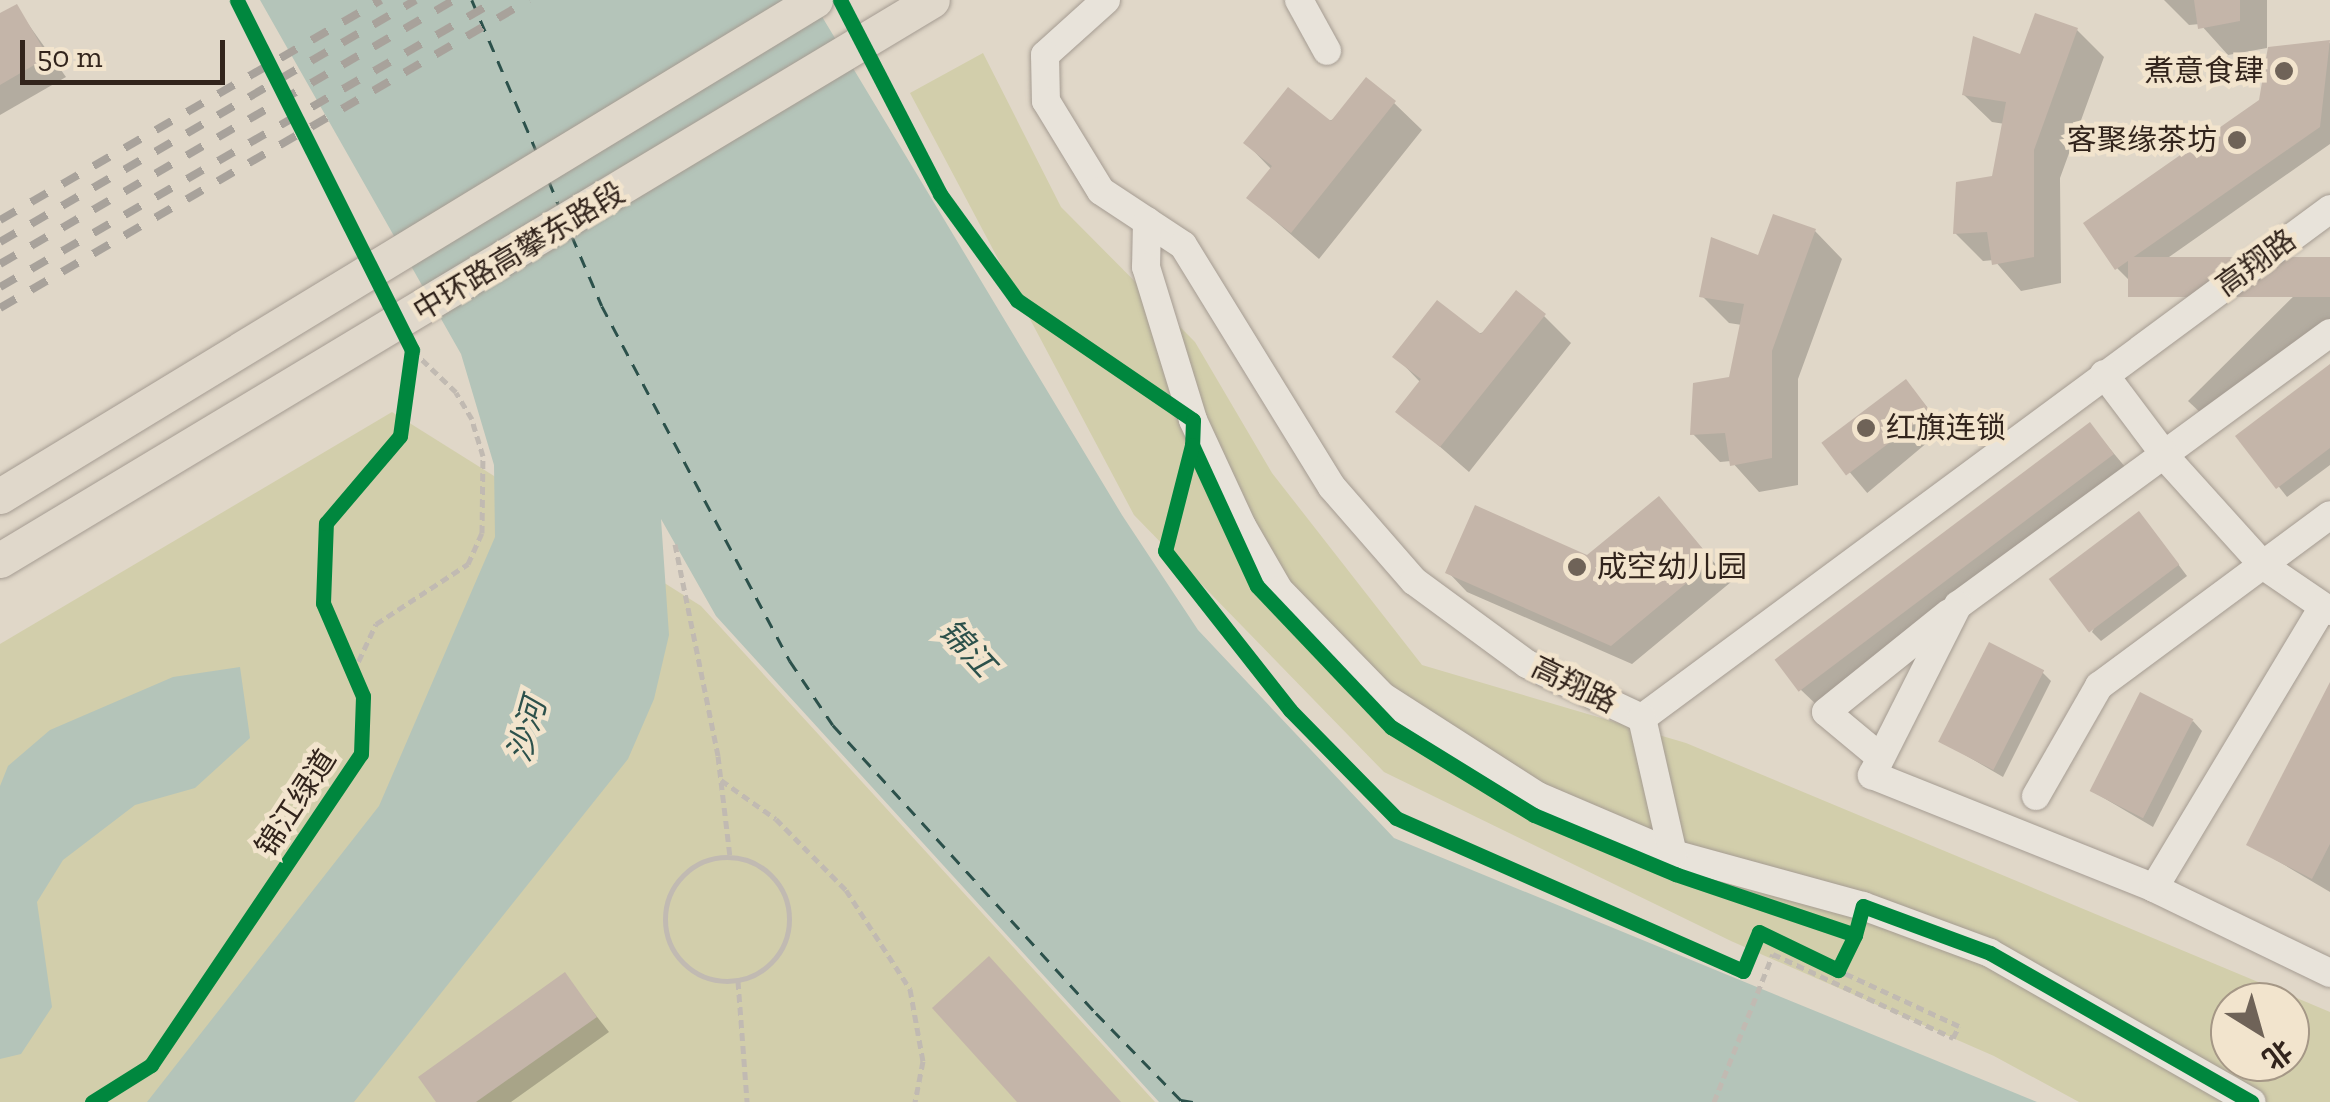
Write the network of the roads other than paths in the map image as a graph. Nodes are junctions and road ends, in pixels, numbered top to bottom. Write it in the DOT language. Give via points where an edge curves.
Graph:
graph roads {
  1 [pos="814,0"];
  2 [pos="1106,0"];
  3 [pos="1300,0"];
  4 [pos="930,1"];
  5 [pos="1327,50"];
  6 [pos="2330,209"];
  7 [pos="1147,221"];
  8 [pos="2330,334"];
  9 [pos="2104,374"];
  10 [pos="2165,456"];
  11 [pos="0,496"];
  12 [pos="2330,515"];
  13 [pos="0,560"];
  14 [pos="2264,566"];
  15 [pos="1958,605"];
  16 [pos="2327,609"];
  17 [pos="1642,718"];
  18 [pos="1880,758"];
  19 [pos="2036,796"];
  20 [pos="1673,854"];
  21 [pos="2154,888"];
  22 [pos="2330,973"];
  23 [pos="2250,1102"];
  1 -- 11 [label="main road, 中环路高攀东路段"];
  2 -- 7 [label="street, 高翔路" via="1045,56 1046,101 1102,192"];
  3 -- 5 [label="street"];
  4 -- 13 [label="main road, 中环路高攀东路段" via="323,372"];
  6 -- 9 [label="street, 高翔路"];
  7 -- 17 [label="street, 高翔路" via="1183,245 1332,488 1414,581 1527,664"];
  7 -- 20 [label="street" via="1146,268 1193,420 1279,590 1382,696 1538,796"];
  8 -- 10 [label="street"];
  9 -- 10 [label="street"];
  9 -- 17 [label="street, 高翔路"];
  10 -- 14 [label="street"];
  10 -- 15 [label="street"];
  12 -- 14 [label="street"];
  14 -- 16 [label="street"];
  14 -- 19 [label="street" via="2099,686"];
  15 -- 18 [label="street"];
  15 -- 18 [label="street" via="1826,712"];
  16 -- 21 [label="street"];
  17 -- 20 [label="street"];
  18 -- 21 [label="street" via="1872,775"];
  20 -- 23 [label="street" via="1863,906 1990,953"];
  21 -- 22 [label="street"];
}
